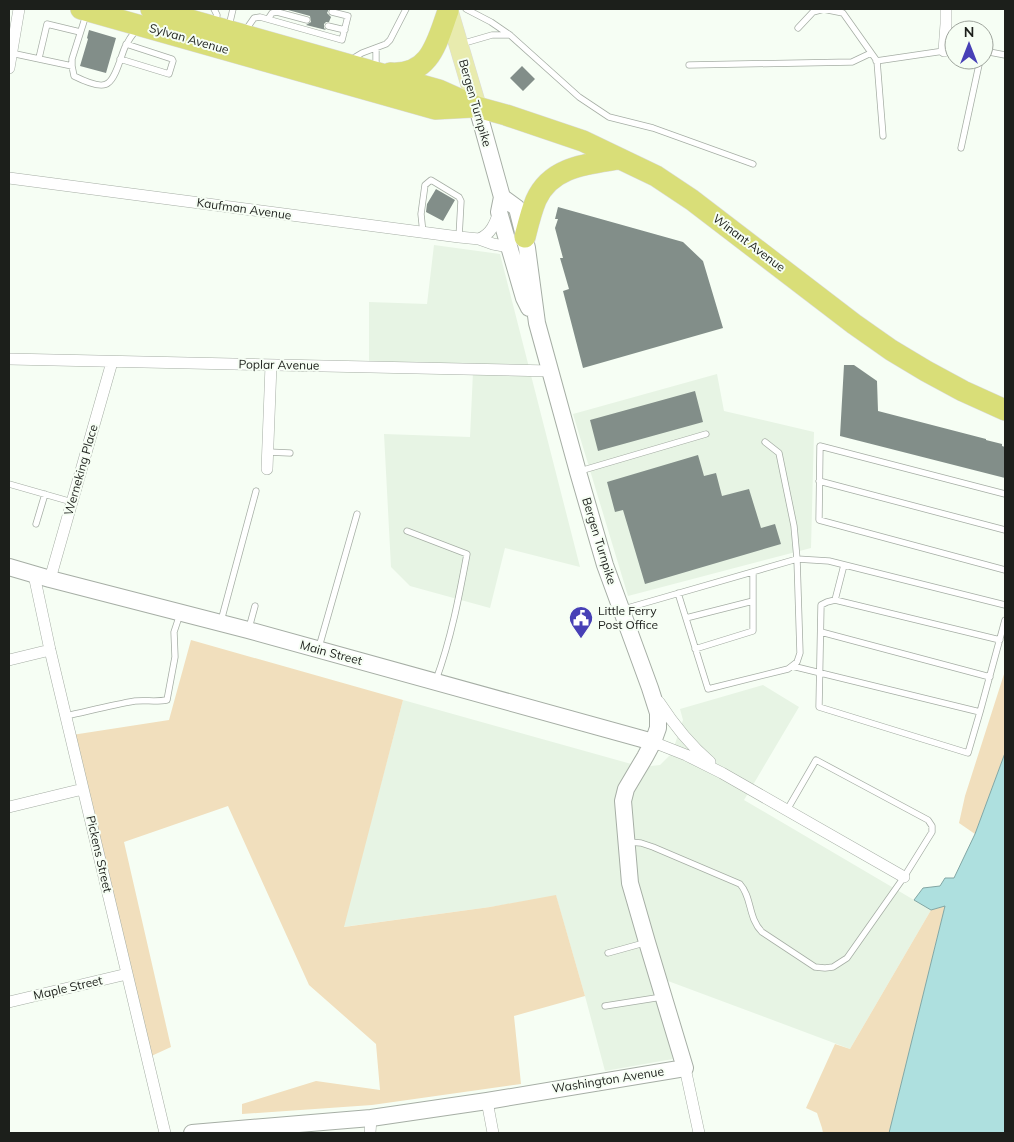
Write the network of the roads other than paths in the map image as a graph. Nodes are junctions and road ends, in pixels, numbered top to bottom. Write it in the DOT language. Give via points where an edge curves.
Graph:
graph roads {
  1 [pos="19,9"];
  2 [pos="233,9"];
  3 [pos="406,9"];
  4 [pos="454,9"];
  5 [pos="824,9"];
  6 [pos="84,10"];
  7 [pos="332,12"];
  8 [pos="145,17"];
  9 [pos="268,19"];
  10 [pos="307,20"];
  11 [pos="13,21"];
  12 [pos="225,25"];
  13 [pos="328,26"];
  14 [pos="798,28"];
  15 [pos="344,30"];
  16 [pos="80,32"];
  17 [pos="510,35"];
  18 [pos="126,44"];
  19 [pos="459,45"];
  20 [pos="376,48"];
  21 [pos="944,52"];
  22 [pos="11,53"];
  23 [pos="871,53"];
  24 [pos="39,58"];
  25 [pos="120,59"];
  26 [pos="299,60"];
  27 [pos="876,61"];
  28 [pos="346,64"];
  29 [pos="689,65"];
  30 [pos="72,66"];
  31 [pos="9,68"];
  32 [pos="978,70"];
  33 [pos="376,72"];
  34 [pos="477,107"];
  35 [pos="883,136"];
  36 [pos="961,148"];
  37 [pos="619,158"];
  38 [pos="753,164"];
  39 [pos="9,178"];
  40 [pos="500,204"];
  41 [pos="423,233"];
  42 [pos="459,237"];
  43 [pos="479,239"];
  44 [pos="517,242"];
  45 [pos="9,359"];
  46 [pos="112,362"];
  47 [pos="271,365"];
  48 [pos="550,370"];
  49 [pos="1005,410"];
  50 [pos="706,434"];
  51 [pos="765,442"];
  52 [pos="268,452"];
  53 [pos="290,453"];
  54 [pos="267,469"];
  55 [pos="578,472"];
  56 [pos="819,481"];
  57 [pos="9,484"];
  58 [pos="256,491"];
  59 [pos="45,494"];
  60 [pos="1005,494"];
  61 [pos="72,502"];
  62 [pos="357,514"];
  63 [pos="36,524"];
  64 [pos="406,530"];
  65 [pos="1005,530"];
  66 [pos="798,559"];
  67 [pos="844,564"];
  68 [pos="9,567"];
  69 [pos="1005,570"];
  70 [pos="752,572"];
  71 [pos="42,577"];
  72 [pos="678,593"];
  73 [pos="836,600"];
  74 [pos="753,601"];
  75 [pos="1005,605"];
  76 [pos="255,606"];
  77 [pos="622,609"];
  78 [pos="180,613"];
  79 [pos="686,618"];
  80 [pos="1005,620"];
  81 [pos="220,623"];
  82 [pos="248,630"];
  83 [pos="820,632"];
  84 [pos="1000,640"];
  85 [pos="695,649"];
  86 [pos="50,650"];
  87 [pos="319,650"];
  88 [pos="9,660"];
  89 [pos="792,666"];
  90 [pos="820,673"];
  91 [pos="990,677"];
  92 [pos="435,682"];
  93 [pos="650,688"];
  94 [pos="980,712"];
  95 [pos="66,716"];
  96 [pos="653,742"];
  97 [pos="722,773"];
  98 [pos="83,790"];
  99 [pos="9,807"];
  100 [pos="787,810"];
  101 [pos="627,842"];
  102 [pos="904,877"];
  103 [pos="646,942"];
  104 [pos="608,952"];
  105 [pos="127,974"];
  106 [pos="664,997"];
  107 [pos="9,1002"];
  108 [pos="605,1006"];
  109 [pos="685,1068"];
  110 [pos="487,1100"];
  111 [pos="370,1126"];
  112 [pos="166,1133"];
  113 [pos="192,1133"];
  114 [pos="493,1133"];
  115 [pos="699,1133"];
  1 -- 11 [label="street"];
  2 -- 12 [label="lane"];
  3 -- 20 [label="lane" via="390,40"];
  4 -- 17 [label="lane" via="482,17"];
  4 -- 19 [label="main road, Bergen Turnpike"];
  4 -- 33 [label="highway" via="433,52 424,63 401,73"];
  5 -- 14 [label="lane" via="813,12"];
  5 -- 23 [label="lane" via="844,13"];
  6 -- 8 [label="highway, Sylvan Avenue"];
  6 -- 16 [label="lane"];
  7 -- 15 [label="lane" via="348,16"];
  8 -- 12 [label="highway, Sylvan Avenue"];
  8 -- 18 [label="lane"];
  8 -- 26 [label="highway, Sylvan Avenue"];
  9 -- 10 [label="lane" via="277,12"];
  9 -- 12 [label="lane" via="260,17"];
  9 -- 15 [label="lane" via="342,40"];
  11 -- 22 [label="street"];
  12 -- 26 [label="highway, Sylvan Avenue"];
  13 -- 15 [label="lane"];
  16 -- 24 [label="lane" via="47,24"];
  16 -- 30 [label="lane"];
  17 -- 19 [label="lane" via="492,35"];
  17 -- 38 [label="lane" via="579,97 609,116 653,128"];
  18 -- 25 [label="lane"];
  18 -- 25 [label="lane" via="172,59 170,74"];
  19 -- 34 [label="main road, Bergen Turnpike"];
  20 -- 28 [label="lane"];
  20 -- 33 [label="lane"];
  21 -- 27 [label="lane"];
  22 -- 24 [label="lane"];
  22 -- 31 [label="street"];
  23 -- 27 [label="lane"];
  23 -- 29 [label="lane" via="852,62"];
  24 -- 30 [label="lane"];
  25 -- 30 [label="lane" via="110,83 102,86 74,76"];
  26 -- 28 [label="highway"];
  26 -- 34 [label="highway" via="435,108"];
  27 -- 35 [label="lane"];
  28 -- 33 [label="highway"];
  32 -- 36 [label="lane"];
  33 -- 34 [label="highway" via="439,90"];
  34 -- 37 [label="highway, Winant Avenue" via="583,141"];
  34 -- 40 [label="street, Bergen Turnpike"];
  37 -- 44 [label="highway" via="571,168 551,180 541,191"];
  37 -- 49 [label="highway, Winant Avenue" via="677,190 896,353 963,391"];
  39 -- 41 [label="street, Kaufman Avenue"];
  40 -- 43 [label="street" via="492,230"];
  40 -- 44 [label="street, Bergen Turnpike" via="517,208"];
  41 -- 42 [label="street, Kaufman Avenue"];
  41 -- 42 [label="lane" via="421,214 425,185 431,180 460,197"];
  42 -- 43 [label="street, Kaufman Avenue"];
  43 -- 44 [label="street, Kaufman Avenue" via="492,244"];
  44 -- 48 [label="street, Bergen Turnpike" via="528,248 537,323"];
  45 -- 46 [label="street, Poplar Avenue"];
  46 -- 47 [label="street, Poplar Avenue"];
  46 -- 61 [label="street, Werneking Place"];
  47 -- 48 [label="street, Poplar Avenue"];
  47 -- 52 [label="street"];
  48 -- 55 [label="street, Bergen Turnpike"];
  50 -- 55 [label="lane"];
  51 -- 66 [label="lane" via="779,453"];
  52 -- 53 [label="lane"];
  52 -- 54 [label="street"];
  55 -- 77 [label="street, Bergen Turnpike" via="605,565"];
  56 -- 60 [label="lane" via="820,446"];
  56 -- 65 [label="lane"];
  56 -- 69 [label="lane" via="819,520"];
  57 -- 59 [label="lane"];
  58 -- 81 [label="lane"];
  59 -- 61 [label="lane"];
  59 -- 63 [label="lane"];
  61 -- 71 [label="street, Werneking Place"];
  62 -- 87 [label="lane"];
  64 -- 92 [label="lane" via="468,554 454,619"];
  66 -- 67 [label="lane"];
  66 -- 70 [label="lane"];
  66 -- 89 [label="lane" via="800,653"];
  67 -- 73 [label="lane"];
  67 -- 75 [label="lane"];
  68 -- 71 [label="street, Main Street"];
  70 -- 72 [label="lane"];
  70 -- 74 [label="lane"];
  71 -- 78 [label="street, Main Street"];
  71 -- 86 [label="street, Pickens Street"];
  72 -- 77 [label="lane"];
  72 -- 79 [label="lane"];
  73 -- 83 [label="lane" via="821,605"];
  73 -- 84 [label="lane"];
  74 -- 79 [label="lane"];
  74 -- 85 [label="lane" via="753,631"];
  76 -- 82 [label="lane"];
  77 -- 93 [label="street, Bergen Turnpike"];
  78 -- 81 [label="street, Main Street"];
  78 -- 95 [label="lane" via="174,632 175,657 167,700 123,703"];
  79 -- 85 [label="lane"];
  80 -- 84 [label="lane"];
  81 -- 82 [label="street, Main Street"];
  82 -- 87 [label="street, Main Street"];
  83 -- 90 [label="lane"];
  83 -- 91 [label="lane"];
  84 -- 91 [label="lane"];
  85 -- 89 [label="lane" via="708,689"];
  86 -- 88 [label="street"];
  86 -- 95 [label="street, Pickens Street"];
  87 -- 92 [label="street, Main Street"];
  89 -- 90 [label="lane"];
  90 -- 94 [label="lane"];
  90 -- 94 [label="lane" via="819,707 968,753"];
  91 -- 94 [label="lane"];
  92 -- 96 [label="street, Main Street"];
  93 -- 96 [label="street, Bergen Turnpike" via="658,713 658,728"];
  93 -- 97 [label="street" via="678,731"];
  95 -- 98 [label="street, Pickens Street"];
  96 -- 97 [label="street"];
  96 -- 101 [label="street" via="623,801"];
  97 -- 100 [label="street"];
  98 -- 99 [label="street"];
  98 -- 105 [label="street, Pickens Street"];
  100 -- 102 [label="street"];
  100 -- 102 [label="lane" via="816,760 928,820 932,832"];
  101 -- 102 [label="lane" via="653,847 740,884 758,928 815,967 833,967 847,958"];
  101 -- 103 [label="street" via="630,883"];
  103 -- 104 [label="lane"];
  103 -- 106 [label="street"];
  105 -- 107 [label="street, Maple Street"];
  105 -- 112 [label="street, Pickens Street"];
  106 -- 108 [label="lane"];
  106 -- 109 [label="street"];
  109 -- 110 [label="street, Washington Avenue"];
  109 -- 115 [label="street"];
  110 -- 111 [label="street, Washington Avenue"];
  110 -- 114 [label="street"];
  111 -- 113 [label="street, Washington Avenue"];
}
